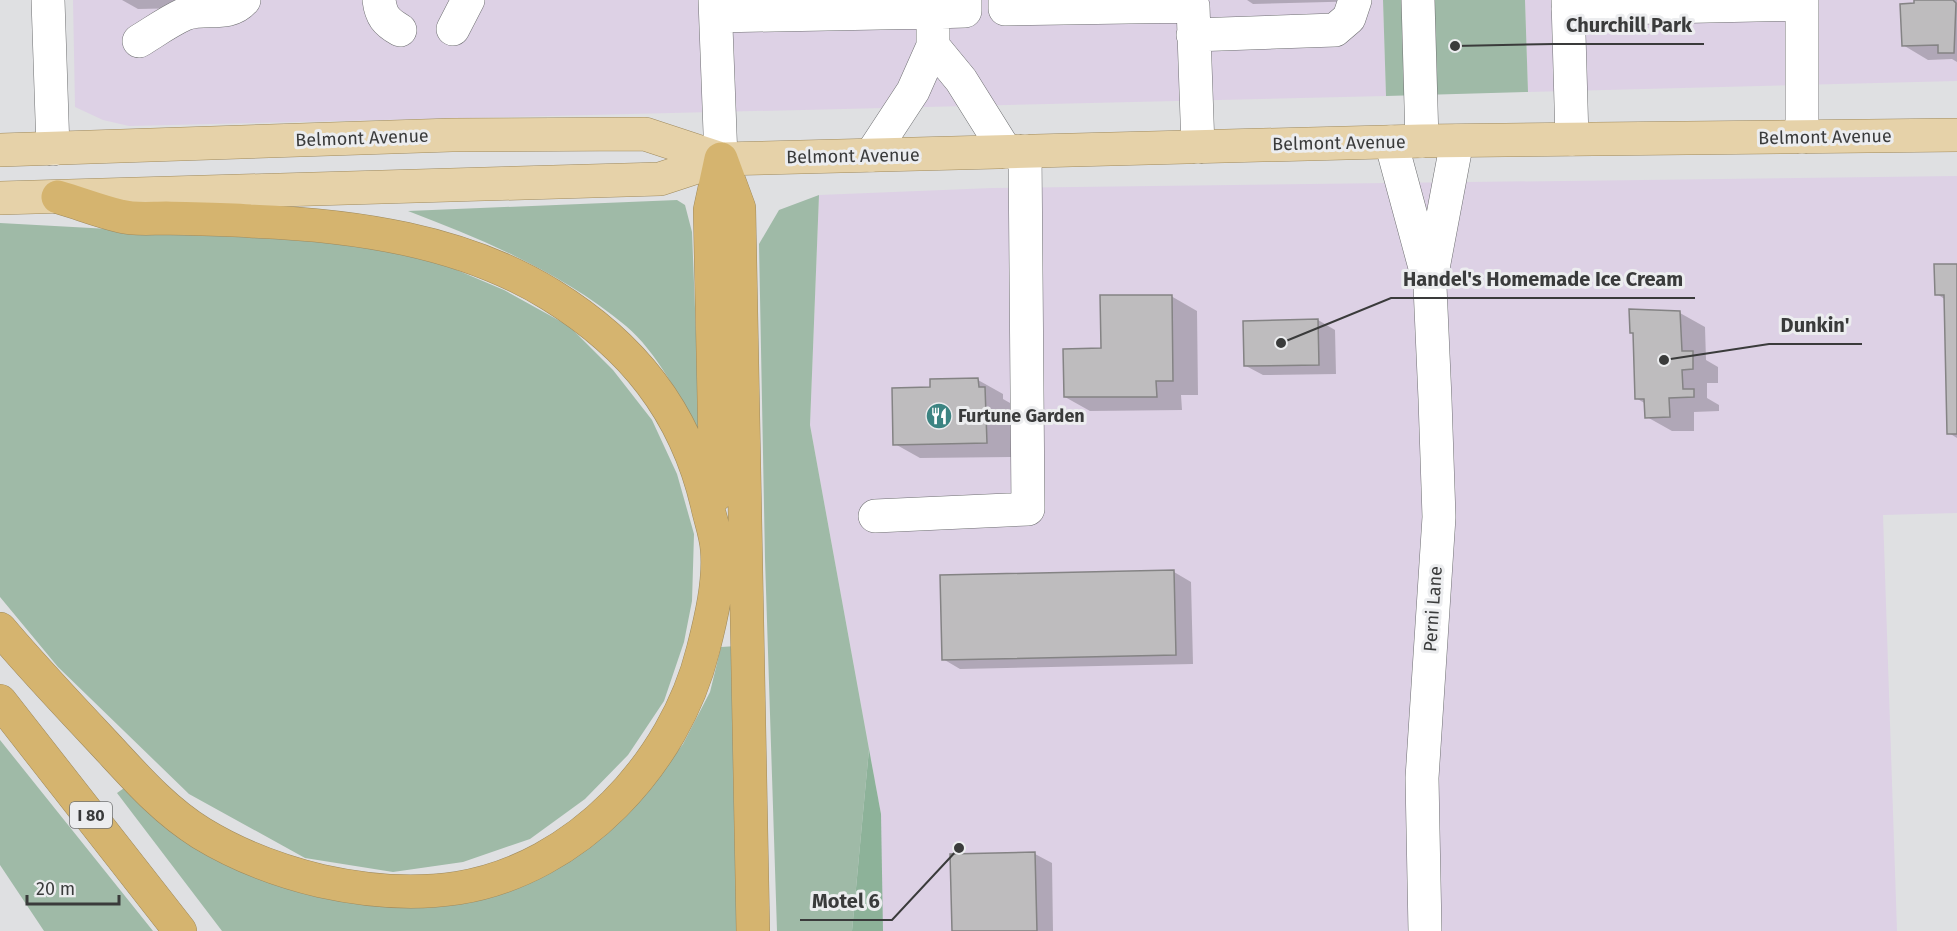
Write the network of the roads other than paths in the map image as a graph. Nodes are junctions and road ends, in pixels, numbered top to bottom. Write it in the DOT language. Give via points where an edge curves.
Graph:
graph roads {
  1 [pos="48,0"];
  2 [pos="244,0"];
  3 [pos="379,0"];
  4 [pos="468,0"];
  5 [pos="965,0"];
  6 [pos="1005,0"];
  7 [pos="1355,0"];
  8 [pos="1418,0"];
  9 [pos="1802,2"];
  10 [pos="1568,5"];
  11 [pos="869,6"];
  12 [pos="762,7"];
  13 [pos="814,7"];
  14 [pos="715,8"];
  15 [pos="924,8"];
  16 [pos="1193,14"];
  17 [pos="453,29"];
  18 [pos="400,30"];
  19 [pos="139,41"];
  20 [pos="933,46"];
  21 [pos="1957,135"];
  22 [pos="1802,137"];
  23 [pos="1572,140"];
  24 [pos="1457,141"];
  25 [pos="1406,142"];
  26 [pos="1198,147"];
  27 [pos="53,148"];
  28 [pos="0,150"];
  29 [pos="1016,152"];
  30 [pos="872,155"];
  31 [pos="721,159"];
  32 [pos="58,196"];
  33 [pos="0,198"];
  34 [pos="1430,286"];
  35 [pos="875,516"];
  36 [pos="717,551"];
  37 [pos="0,629"];
  38 [pos="0,701"];
  39 [pos="180,931"];
  40 [pos="753,931"];
  41 [pos="1425,931"];
  1 -- 27 [label="street"];
  2 -- 19 [label="street" via="227,11 187,14"];
  3 -- 18 [label="street" via="381,14"];
  4 -- 17 [label="street"];
  5 -- 15 [label="street" via="965,11"];
  6 -- 16 [label="street" via="1005,9"];
  7 -- 16 [label="street" via="1349,18 1335,30"];
  8 -- 25 [label="street"];
  9 -- 10 [label="street"];
  9 -- 22 [label="street"];
  10 -- 23 [label="street"];
  11 -- 13 [label="street"];
  11 -- 15 [label="street"];
  12 -- 13 [label="street"];
  12 -- 14 [label="street"];
  14 -- 31 [label="street"];
  15 -- 20 [label="street"];
  16 -- 26 [label="street"];
  20 -- 29 [label="street"];
  20 -- 30 [label="street" via="913,92"];
  21 -- 22 [label="main road, Belmont Avenue"];
  22 -- 23 [label="main road, Belmont Avenue"];
  23 -- 24 [label="main road, Belmont Avenue"];
  24 -- 25 [label="main road, Belmont Avenue"];
  24 -- 34 [label="street"];
  25 -- 26 [label="main road, Belmont Avenue"];
  25 -- 34 [label="street"];
  26 -- 29 [label="main road, Belmont Avenue"];
  27 -- 28 [label="main road, Belmont Avenue"];
  27 -- 31 [label="main road, Belmont Avenue" via="452,135 645,134"];
  29 -- 30 [label="main road, Belmont Avenue"];
  29 -- 35 [label="street" via="1028,509"];
  30 -- 31 [label="main road, Belmont Avenue"];
  31 -- 32 [label="main road, Belmont Avenue" via="660,179"];
  31 -- 36 [label="highway" via="710,210"];
  31 -- 40 [label="highway" via="739,208"];
  32 -- 33 [label="main road, Belmont Avenue"];
  32 -- 36 [label="highway" via="124,217 347,228 443,247 499,268 551,295 599,329 639,366 666,402 698,467"];
  34 -- 41 [label="street, Perni Lane" via="1439,517 1422,778"];
  36 -- 37 [label="highway" via="712,616 695,681 673,729 643,772 584,832 556,850 513,873 460,888 410,892 351,888 297,875 240,854 202,833 161,805"];
  38 -- 39 [label="highway, I 80"];
}
